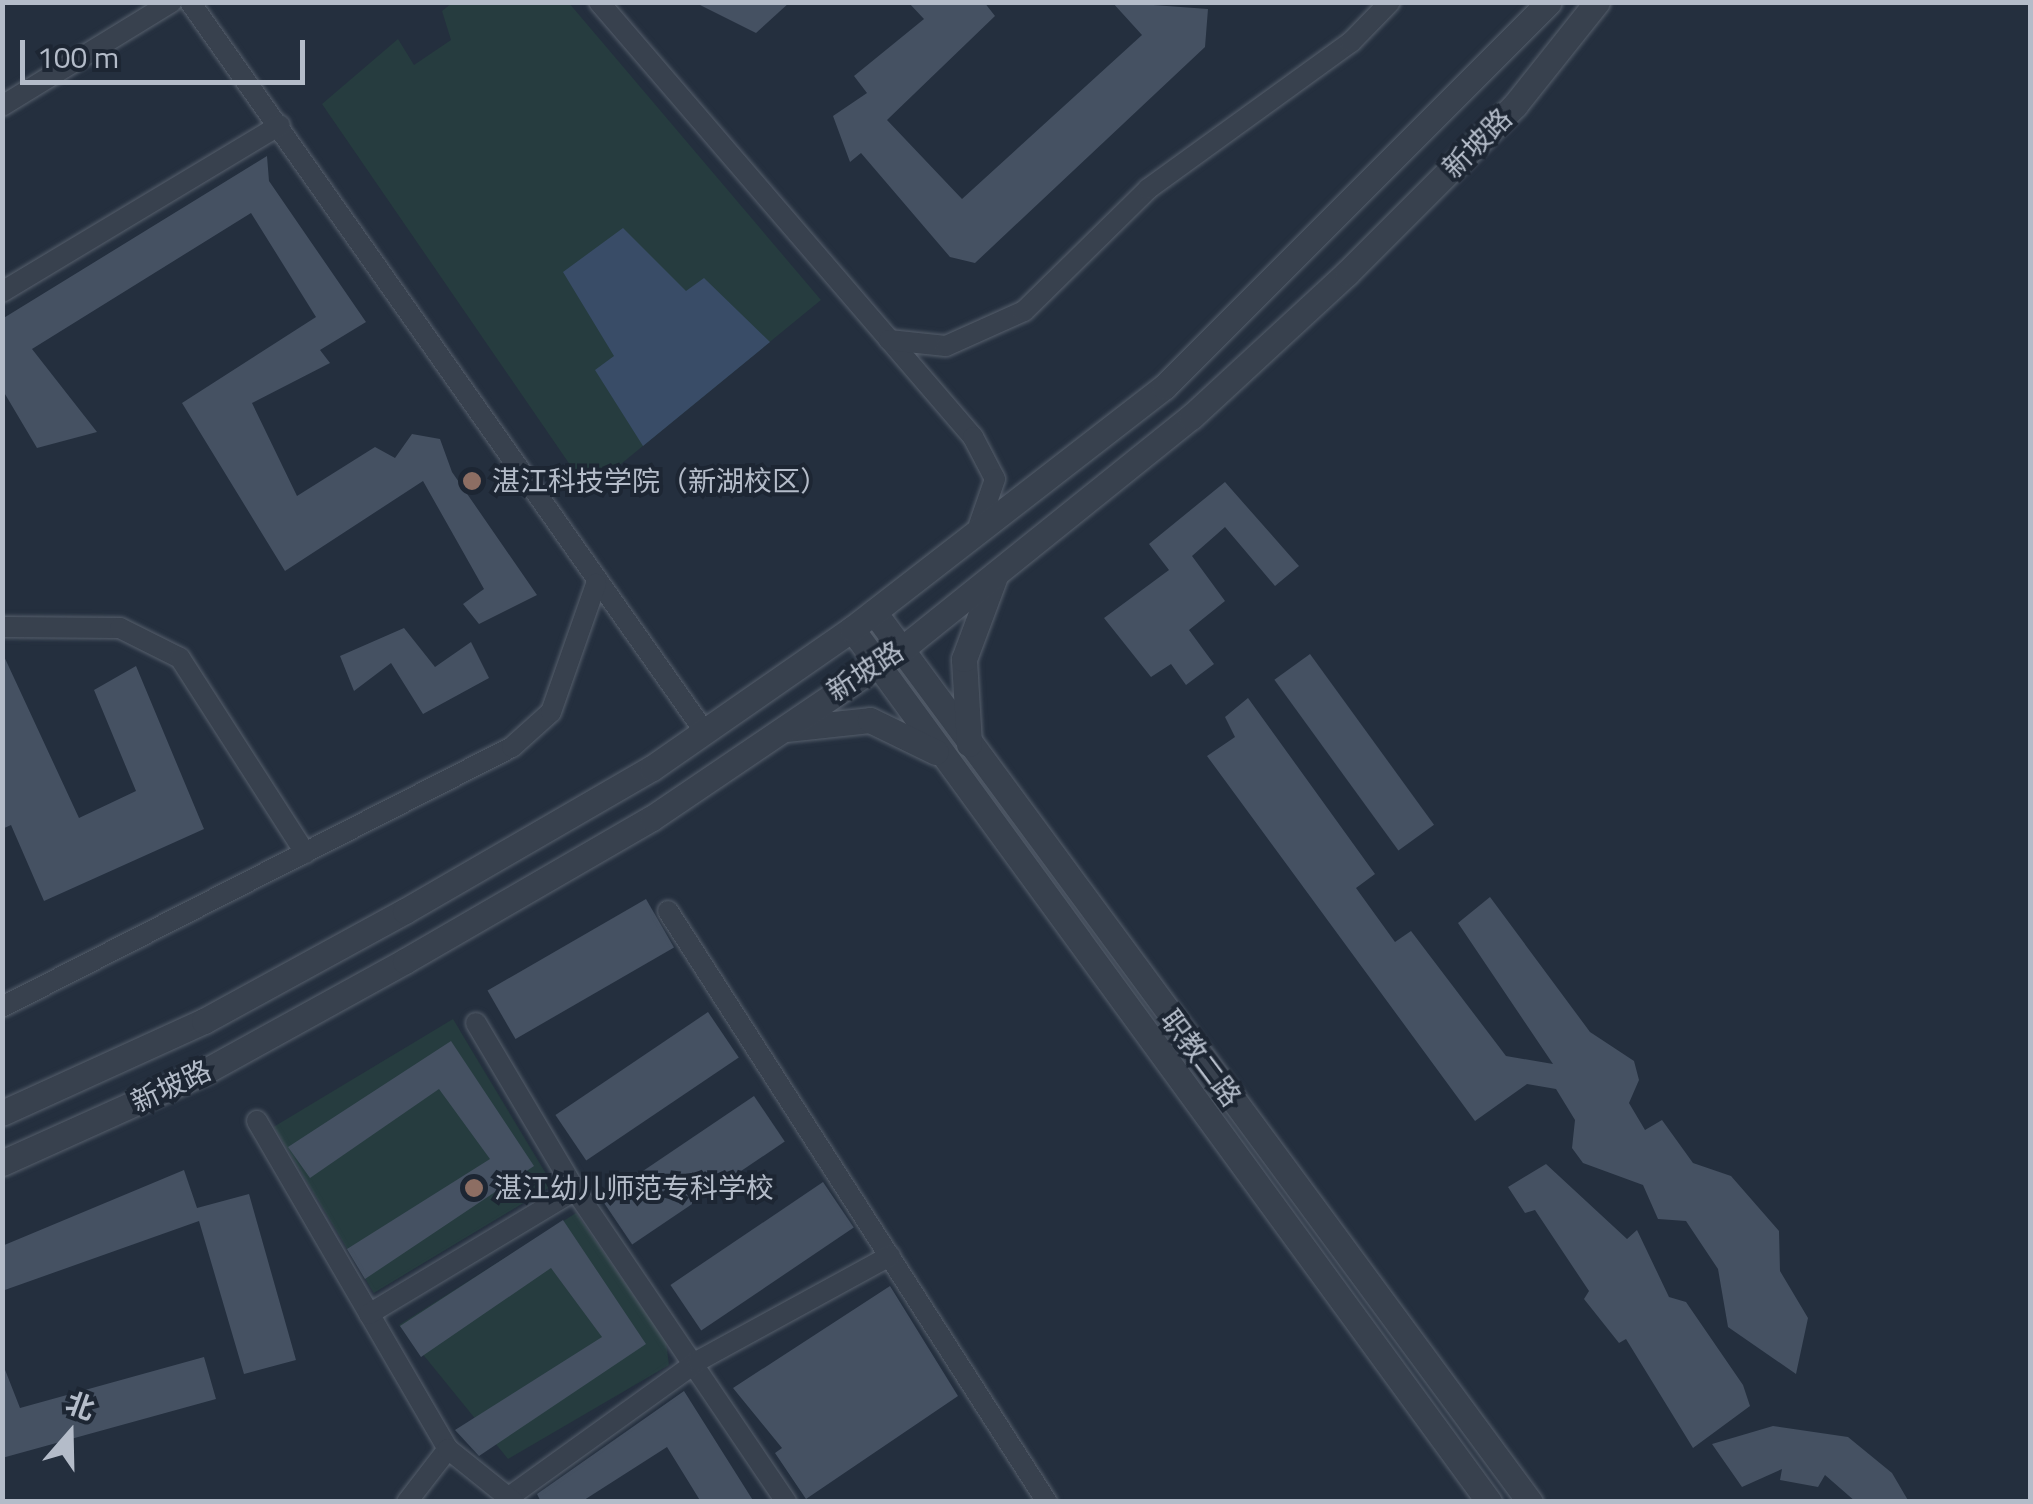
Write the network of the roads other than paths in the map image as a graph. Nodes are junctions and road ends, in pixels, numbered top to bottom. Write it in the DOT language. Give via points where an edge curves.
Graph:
graph roads {
  1 [pos="172,2"];
  2 [pos="190,2"];
  3 [pos="599,2"];
  4 [pos="1390,2"];
  5 [pos="1549,2"];
  6 [pos="1597,2"];
  7 [pos="2,106"];
  8 [pos="280,126"];
  9 [pos="2,292"];
  10 [pos="889,340"];
  11 [pos="979,525"];
  12 [pos="996,574"];
  13 [pos="596,584"];
  14 [pos="874,612"];
  15 [pos="2,628"];
  16 [pos="852,628"];
  17 [pos="902,649"];
  18 [pos="878,664"];
  19 [pos="704,731"];
  20 [pos="776,731"];
  21 [pos="958,751"];
  22 [pos="305,853"];
  23 [pos="668,911"];
  24 [pos="2,1008"];
  25 [pos="476,1024"];
  26 [pos="2,1113"];
  27 [pos="257,1121"];
  28 [pos="2,1164"];
  29 [pos="576,1190"];
  30 [pos="890,1256"];
  31 [pos="369,1314"];
  32 [pos="698,1361"];
  33 [pos="448,1449"];
  34 [pos="512,1500"];
  35 [pos="407,1502"];
  36 [pos="786,1502"];
  37 [pos="1047,1502"];
  38 [pos="1489,1502"];
  39 [pos="1530,1502"];
  1 -- 7 [label="street"];
  2 -- 8 [label="street"];
  3 -- 10 [label="street"];
  4 -- 10 [label="street" via="1352,42 1148,189 1024,311 946,346"];
  5 -- 11 [label="street, 新坡路" via="1164,387"];
  6 -- 12 [label="street, 新坡路" via="1516,105 1347,272 1191,417"];
  8 -- 9 [label="street"];
  8 -- 13 [label="street"];
  10 -- 11 [label="street" via="973,438 995,478"];
  11 -- 14 [label="street, 新坡路"];
  12 -- 17 [label="street, 新坡路"];
  12 -- 21 [label="street" via="964,659"];
  13 -- 19 [label="street"];
  13 -- 22 [label="street" via="551,712 512,747"];
  14 -- 16 [label="street, 新坡路"];
  14 -- 17 [label="street, 职教二路"];
  15 -- 22 [label="street" via="120,628 180,658"];
  16 -- 18 [label="street, 职教二路"];
  16 -- 19 [label="street, 新坡路"];
  17 -- 18 [label="street, 新坡路"];
  17 -- 21 [label="street, 职教二路"];
  18 -- 20 [label="street, 新坡路"];
  18 -- 21 [label="street, 职教二路"];
  19 -- 26 [label="street, 新坡路" via="204,1021"];
  20 -- 21 [label="street" via="870,720"];
  20 -- 28 [label="street, 新坡路" via="652,818 405,961 204,1072"];
  21 -- 38 [label="street, 职教二路"];
  21 -- 39 [label="street, 职教二路"];
  22 -- 24 [label="street"];
  23 -- 30 [label="street"];
  25 -- 29 [label="street"];
  27 -- 31 [label="street"];
  29 -- 31 [label="street"];
  29 -- 32 [label="street"];
  30 -- 32 [label="street"];
  30 -- 37 [label="street"];
  31 -- 33 [label="street"];
  32 -- 34 [label="street"];
  32 -- 36 [label="street"];
  33 -- 34 [label="street"];
  33 -- 35 [label="street"];
}
